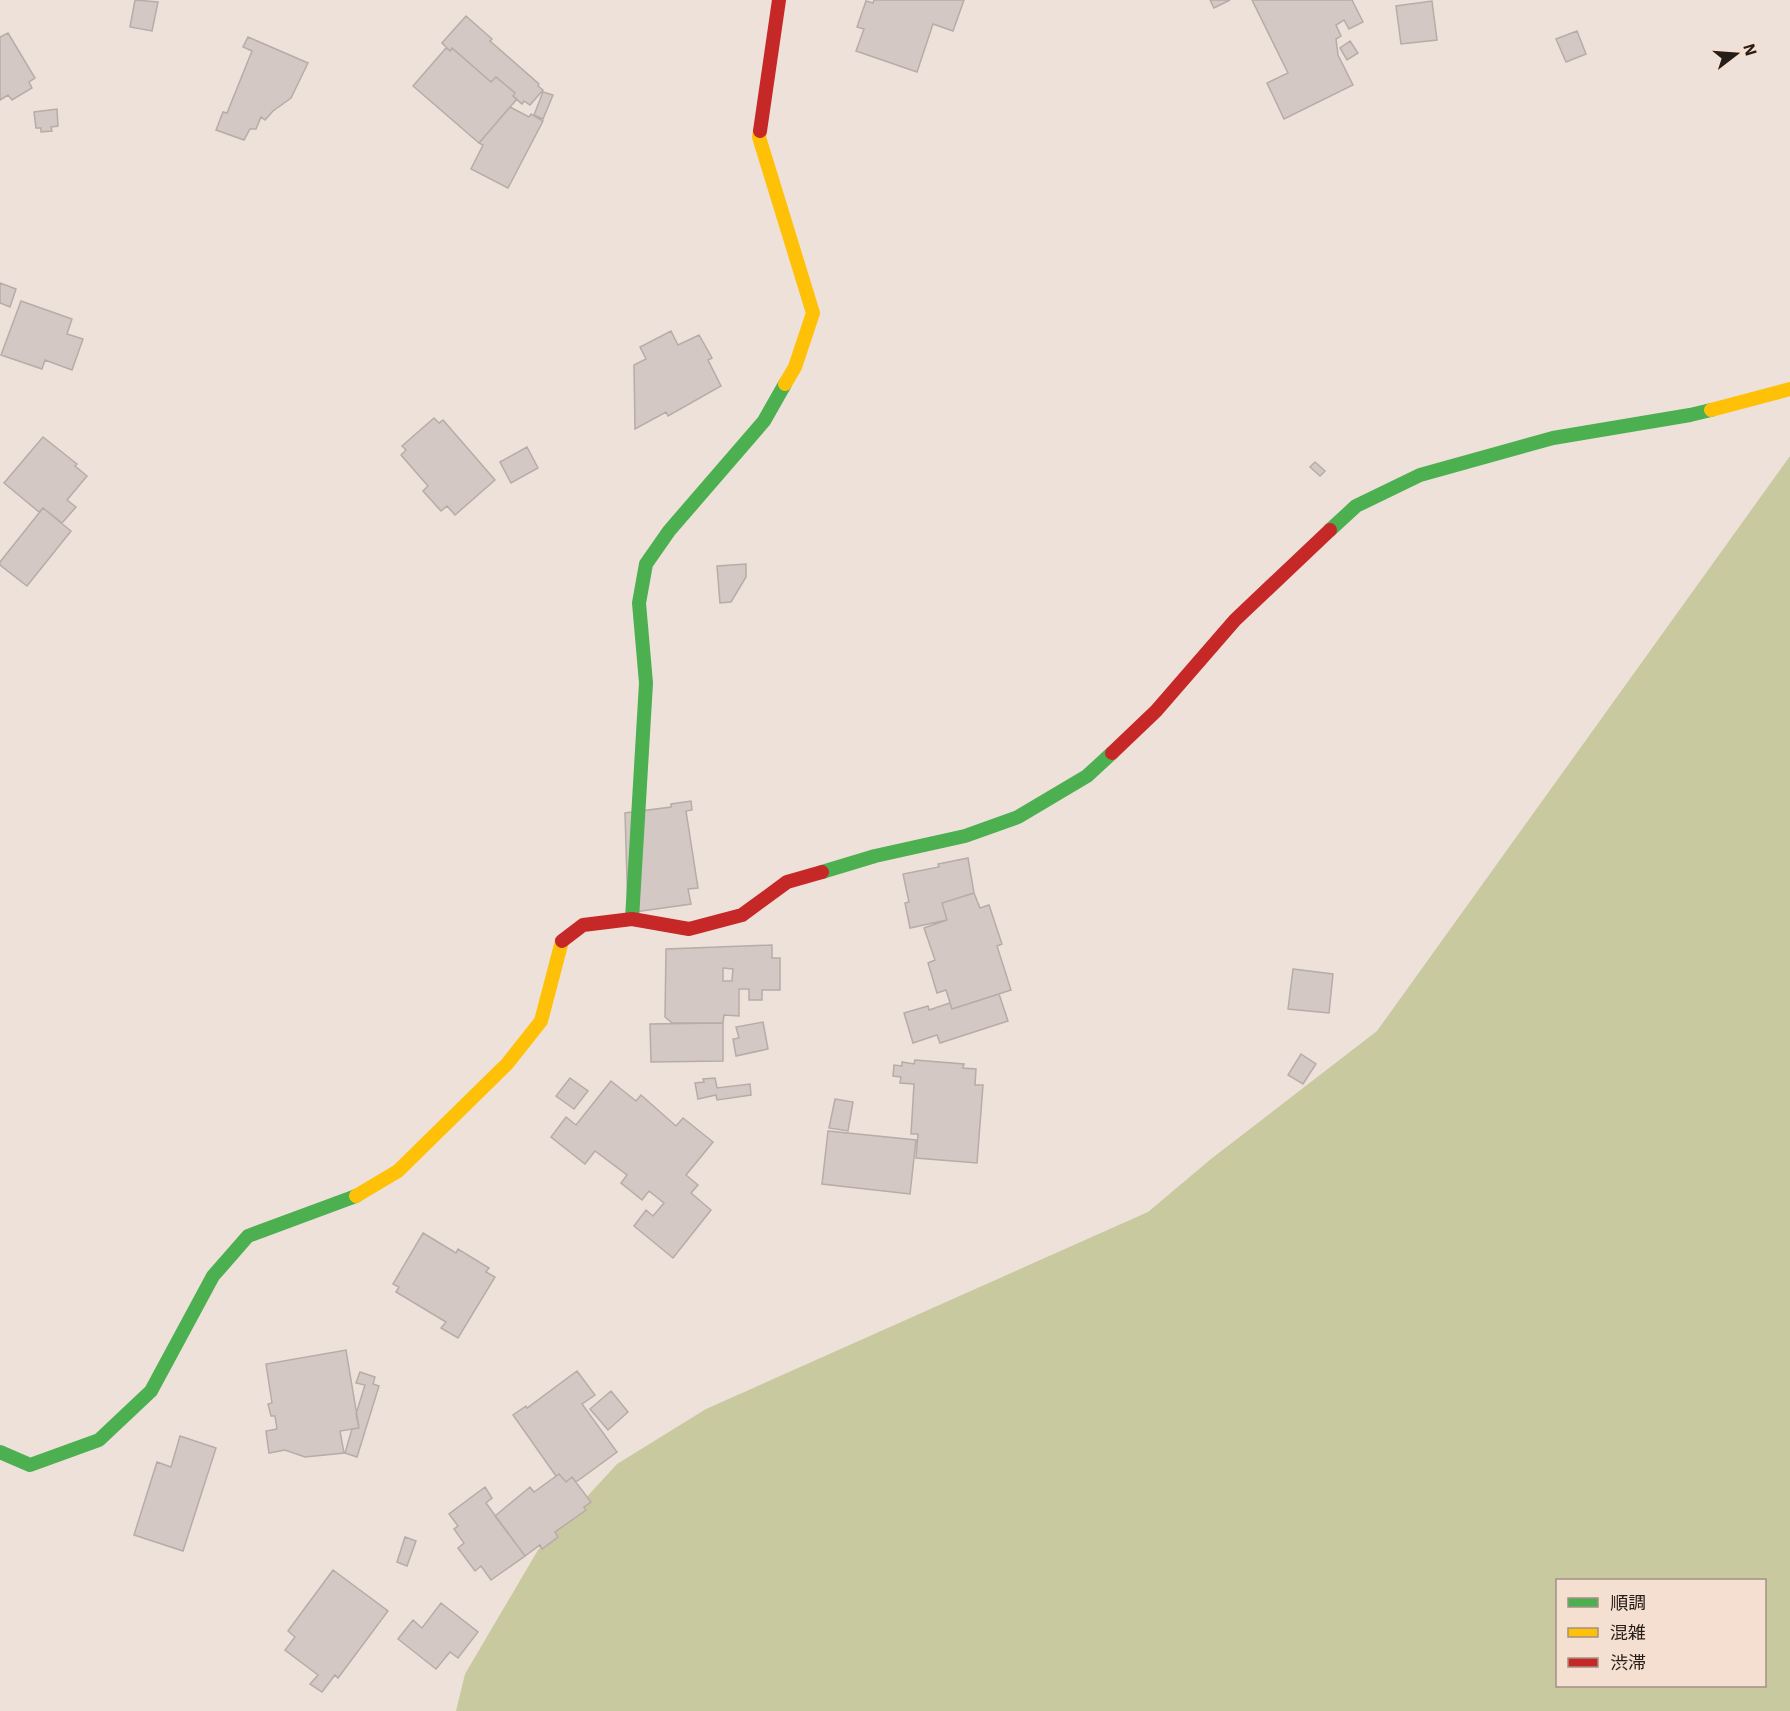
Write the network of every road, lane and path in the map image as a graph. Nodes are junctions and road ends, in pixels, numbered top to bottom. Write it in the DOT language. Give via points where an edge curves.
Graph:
graph roads {
  1 [pos="779,0"];
  2 [pos="1790,389"];
  3 [pos="632,919"];
  4 [pos="0,1452"];
  1 -- 3 [label="street" via="759,138 813,313 795,367 764,421 645,564 639,603 646,683"];
  2 -- 3 [label="street" via="1690,415 1553,438 1420,475 1356,506 1235,620 1156,711 1088,776 1018,817 965,836 875,856 788,882 742,915 690,929"];
  3 -- 4 [label="street" via="583,925 561,941 541,1021 507,1064 398,1172 361,1194 248,1236 213,1276 151,1391 99,1440 30,1465"];
}
